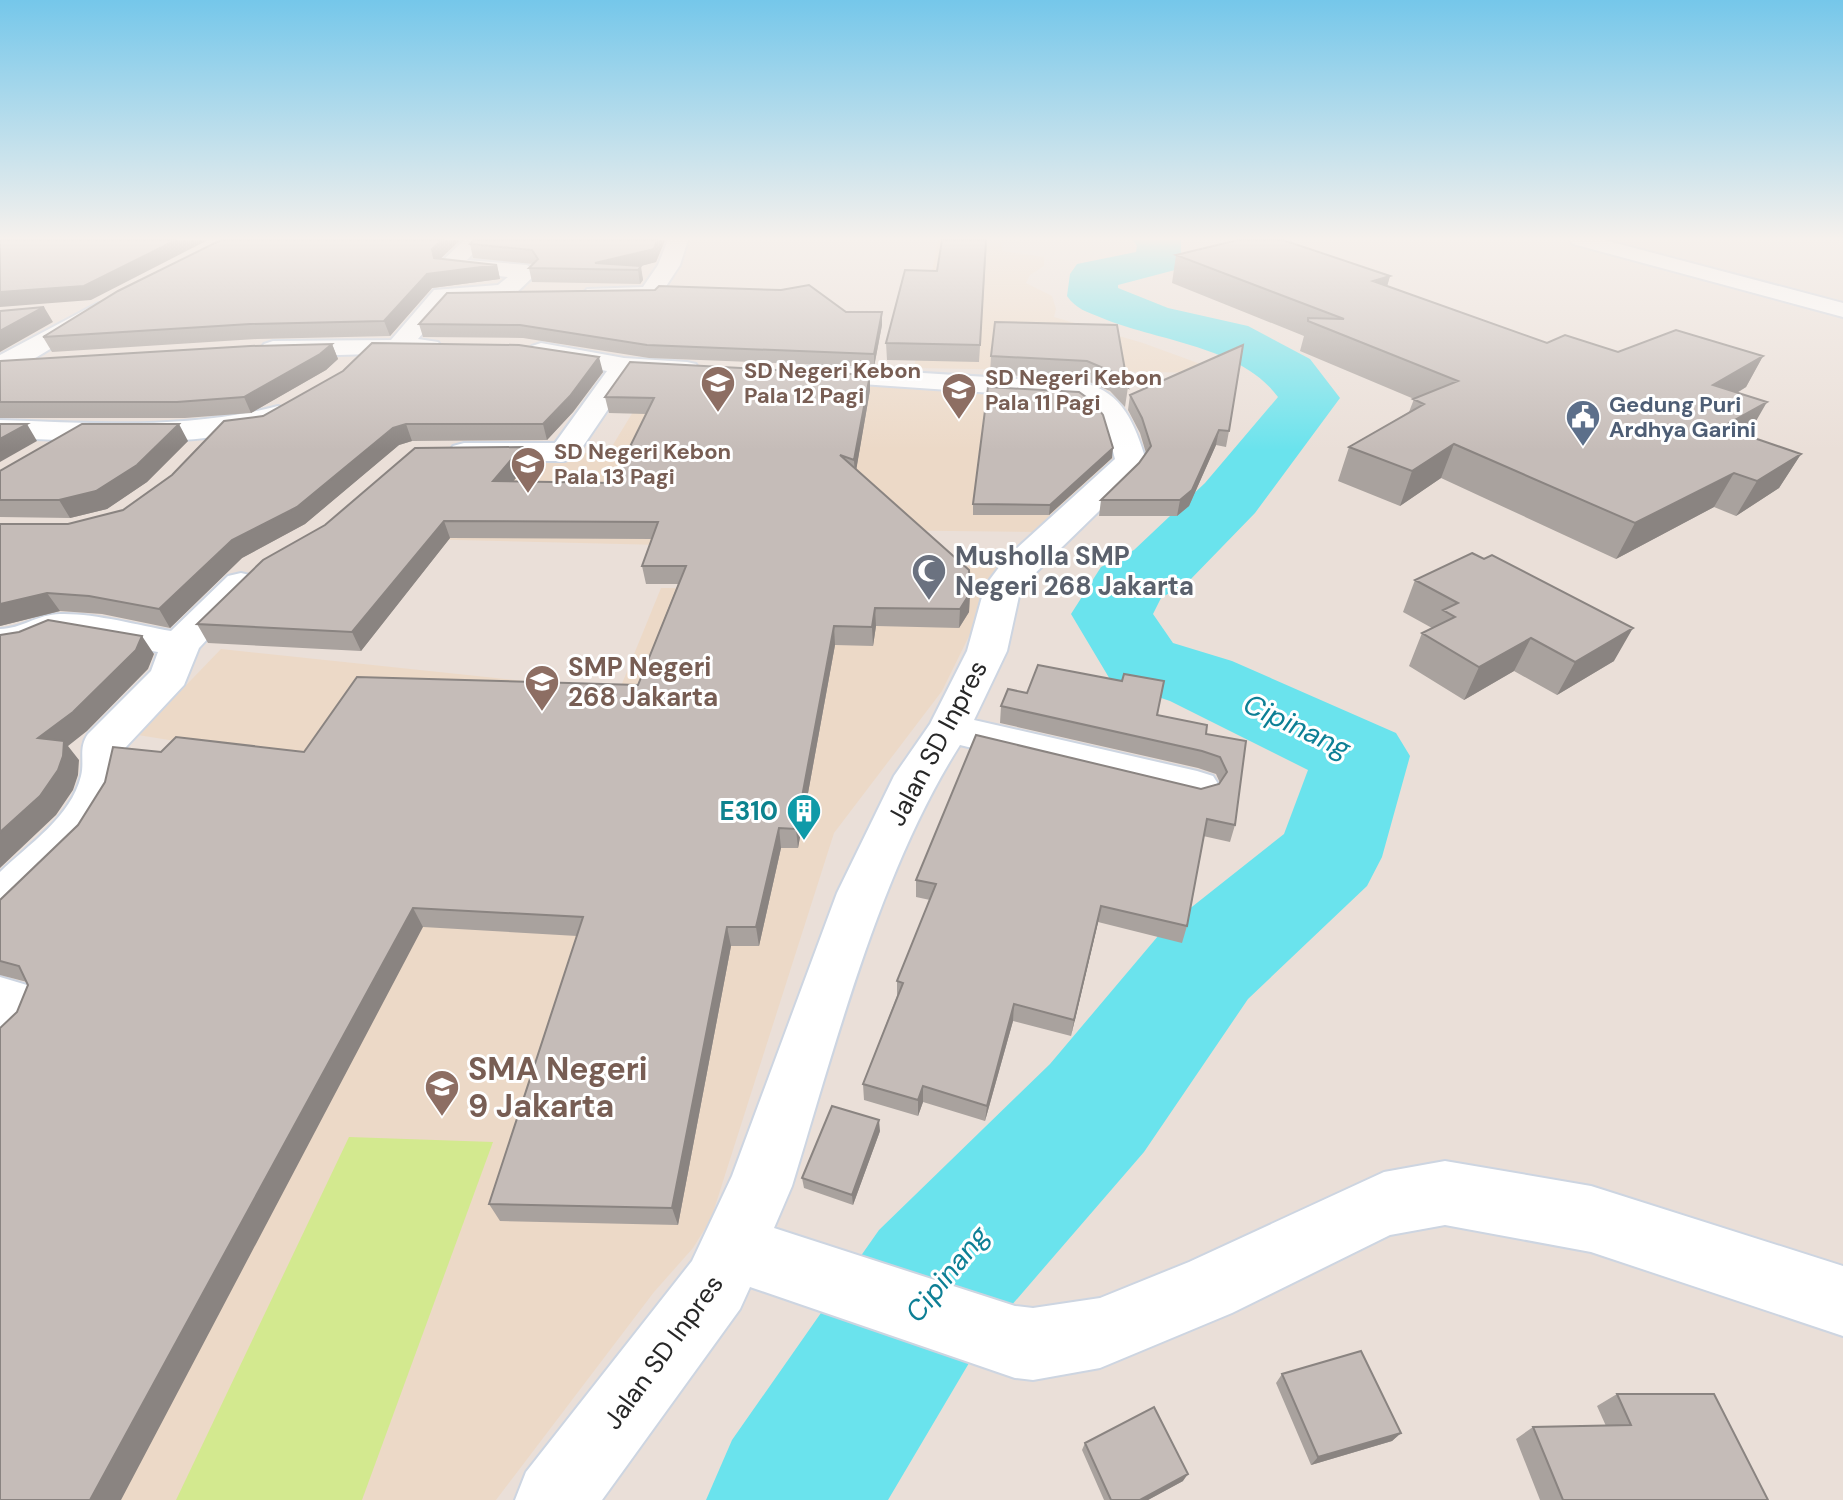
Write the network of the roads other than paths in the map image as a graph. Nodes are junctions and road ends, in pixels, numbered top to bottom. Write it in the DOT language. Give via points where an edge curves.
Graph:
graph roads {
  1 [pos="66,310"];
  2 [pos="98,310"];
  3 [pos="429,310"];
  4 [pos="41,314"];
  5 [pos="369,347"];
  6 [pos="398,347"];
  7 [pos="457,347"];
  8 [pos="510,348"];
  9 [pos="243,350"];
  10 [pos="55,364"];
  11 [pos="0,365"];
  12 [pos="624,366"];
  13 [pos="707,371"];
  14 [pos="792,373"];
  15 [pos="338,378"];
  16 [pos="303,400"];
  17 [pos="222,427"];
  18 [pos="0,429"];
  19 [pos="84,430"];
  20 [pos="426,451"];
  21 [pos="36,458"];
  22 [pos="192,458"];
  23 [pos="266,563"];
  24 [pos="0,641"];
  25 [pos="180,644"];
  26 [pos="949,728"];
  27 [pos="1197,787"];
  28 [pos="0,903"];
  29 [pos="0,1001"];
  30 [pos="0,1029"];
  31 [pos="756,1256"];
  32 [pos="1843,1301"];
  33 [pos="554,1500"];
  1 -- 4 [label="street"];
  2 -- 11 [label="street"];
  3 -- 6 [label="street"];
  5 -- 6 [label="street"];
  5 -- 9 [label="street"];
  5 -- 15 [label="street"];
  6 -- 7 [label="street"];
  8 -- 12 [label="street"];
  10 -- 11 [label="street"];
  12 -- 13 [label="street"];
  12 -- 20 [label="street" via="564,452"];
  14 -- 26 [label="street, Jalan SD Inpres" via="1084,391 1114,410 1131,460 1003,586 987,651"];
  16 -- 17 [label="street" via="259,424"];
  17 -- 19 [label="street"];
  17 -- 22 [label="street"];
  18 -- 19 [label="street"];
  19 -- 21 [label="street"];
  23 -- 25 [label="street"];
  24 -- 25 [label="street" via="23,640 61,625"];
  25 -- 28 [label="street" via="170,676 103,744 104,775 88,817"];
  26 -- 27 [label="street"];
  26 -- 31 [label="street, Jalan SD Inpres" via="917,776 862,893 760,1186"];
  29 -- 30 [label="street" via="17,1005"];
  31 -- 32 [label="street" via="1033,1344 1100,1333 1208,1289 1384,1204 1445,1193 1591,1219"];
  31 -- 33 [label="street, Jalan SD Inpres" via="716,1285"];
}
